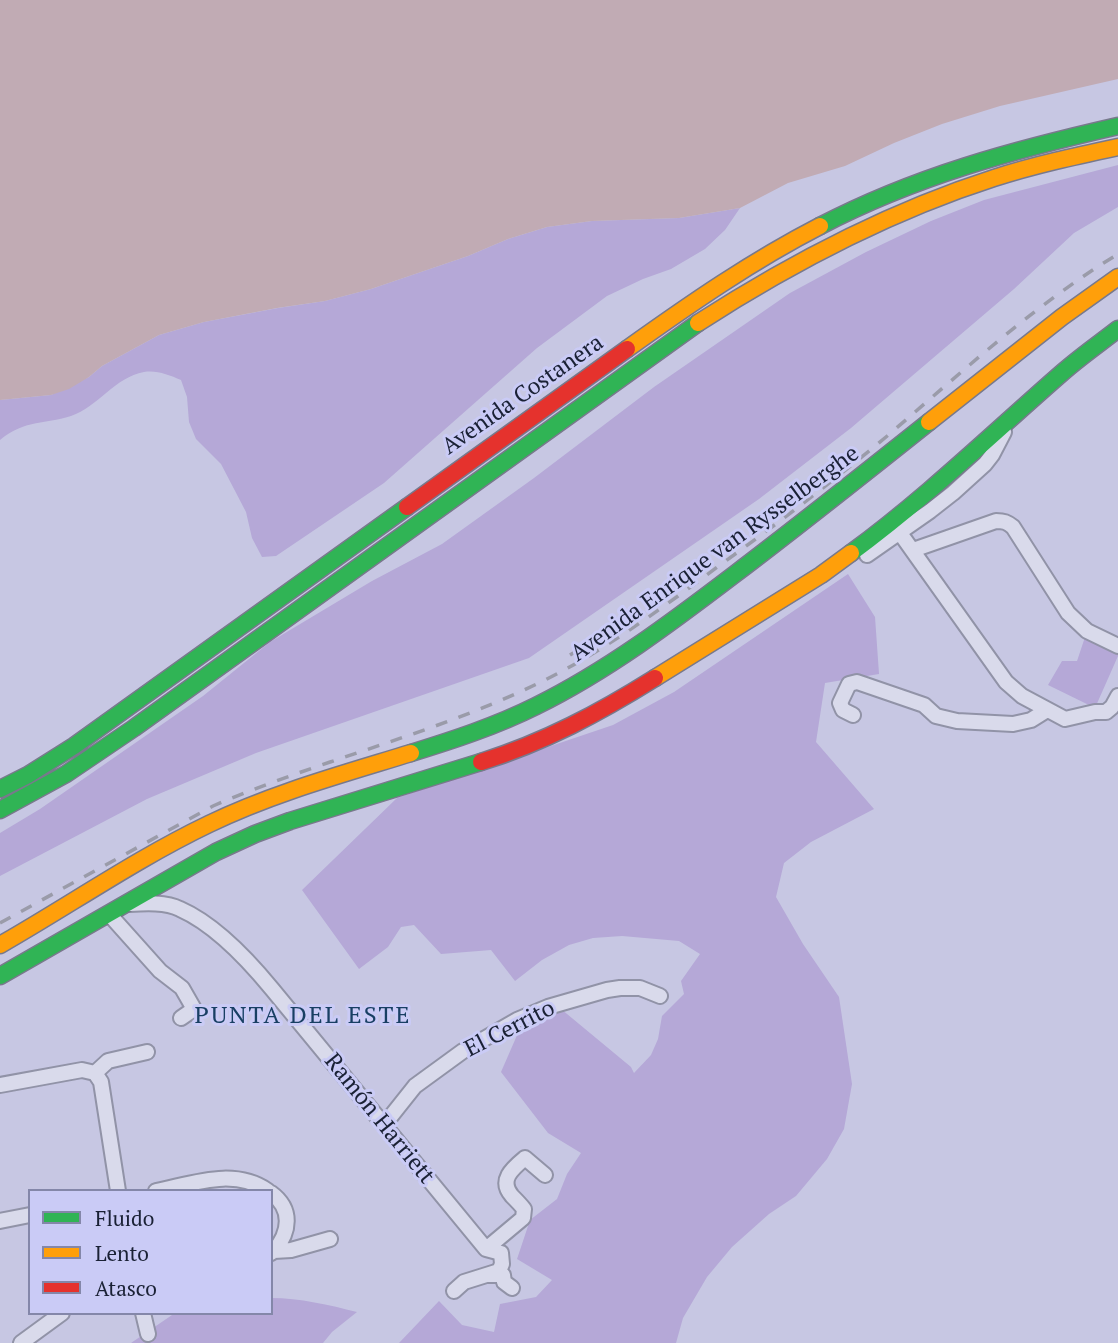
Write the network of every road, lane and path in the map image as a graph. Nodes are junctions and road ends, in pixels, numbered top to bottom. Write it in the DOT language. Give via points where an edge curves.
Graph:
graph roads {
  1 [pos="1118,126"];
  2 [pos="1118,147"];
  3 [pos="1118,277"];
  4 [pos="1118,328"];
  5 [pos="1009,421"];
  6 [pos="900,533"];
  7 [pos="913,550"];
  8 [pos="771,607"];
  9 [pos="1118,646"];
  10 [pos="1118,696"];
  11 [pos="1048,710"];
  12 [pos="853,715"];
  13 [pos="0,789"];
  14 [pos="0,810"];
  15 [pos="177,875"];
  16 [pos="124,905"];
  17 [pos="178,908"];
  18 [pos="109,914"];
  19 [pos="0,945"];
  20 [pos="0,976"];
  21 [pos="660,996"];
  22 [pos="181,1018"];
  23 [pos="147,1052"];
  24 [pos="94,1073"];
  25 [pos="0,1085"];
  26 [pos="384,1125"];
  27 [pos="545,1175"];
  28 [pos="118,1189"];
  29 [pos="166,1189"];
  30 [pos="264,1189"];
  31 [pos="273,1195"];
  32 [pos="28,1215"];
  33 [pos="0,1221"];
  34 [pos="330,1239"];
  35 [pos="486,1249"];
  36 [pos="273,1252"];
  37 [pos="487,1275"];
  38 [pos="512,1288"];
  39 [pos="454,1291"];
  40 [pos="59,1315"];
  41 [pos="144,1315"];
  42 [pos="148,1334"];
  43 [pos="21,1343"];
  1 -- 13 [label="main road, Avenida Costanera" via="931,177 856,208 769,254 684,308 74,746"];
  2 -- 14 [label="main road, Avenida Costanera" via="1026,168 930,200 778,272 696,324 111,744"];
  3 -- 19 [label="main road, Avenida Enrique van Rysselberghe" via="717,588 571,688 457,739 274,797 210,824"];
  4 -- 5 [label="main road"];
  5 -- 6 [label="street" via="985,464"];
  5 -- 8 [label="main road" via="897,519"];
  6 -- 7 [label="street"];
  6 -- 8 [label="street" via="822,583"];
  7 -- 9 [label="street" via="996,521 1008,523 1068,613 1087,631"];
  7 -- 11 [label="street" via="1006,682"];
  8 -- 15 [label="main road" via="563,731 255,834"];
  10 -- 11 [label="street" via="1109,710 1102,712 1065,719"];
  11 -- 12 [label="street" via="1013,724 957,721 856,682 849,684 840,703"];
  15 -- 16 [label="main road"];
  15 -- 17 [label="street"];
  16 -- 17 [label="street, Ramón Harriett"];
  16 -- 18 [label="main road"];
  17 -- 26 [label="street, Ramón Harriett" via="225,940 258,972"];
  18 -- 20 [label="main road"];
  18 -- 22 [label="street" via="182,989 194,1009"];
  21 -- 26 [label="street, El Cerrito" via="640,988 607,990 517,1020 415,1086"];
  23 -- 24 [label="street" via="108,1061"];
  24 -- 25 [label="street" via="82,1070"];
  24 -- 28 [label="street" via="100,1082"];
  26 -- 35 [label="street, Ramón Harriett"];
  27 -- 35 [label="street" via="525,1158 509,1173 506,1186 524,1209 523,1218"];
  29 -- 30 [label="street" via="228,1178"];
  31 -- 36 [label="street" via="283,1204 287,1221"];
  32 -- 33 [label="street"];
  34 -- 36 [label="street"];
  35 -- 37 [label="street, Ramón Harriett" via="501,1253 502,1264 499,1271"];
  37 -- 38 [label="street" via="503,1275"];
  37 -- 39 [label="street" via="464,1282"];
  40 -- 43 [label="street"];
  41 -- 42 [label="street"];
}
